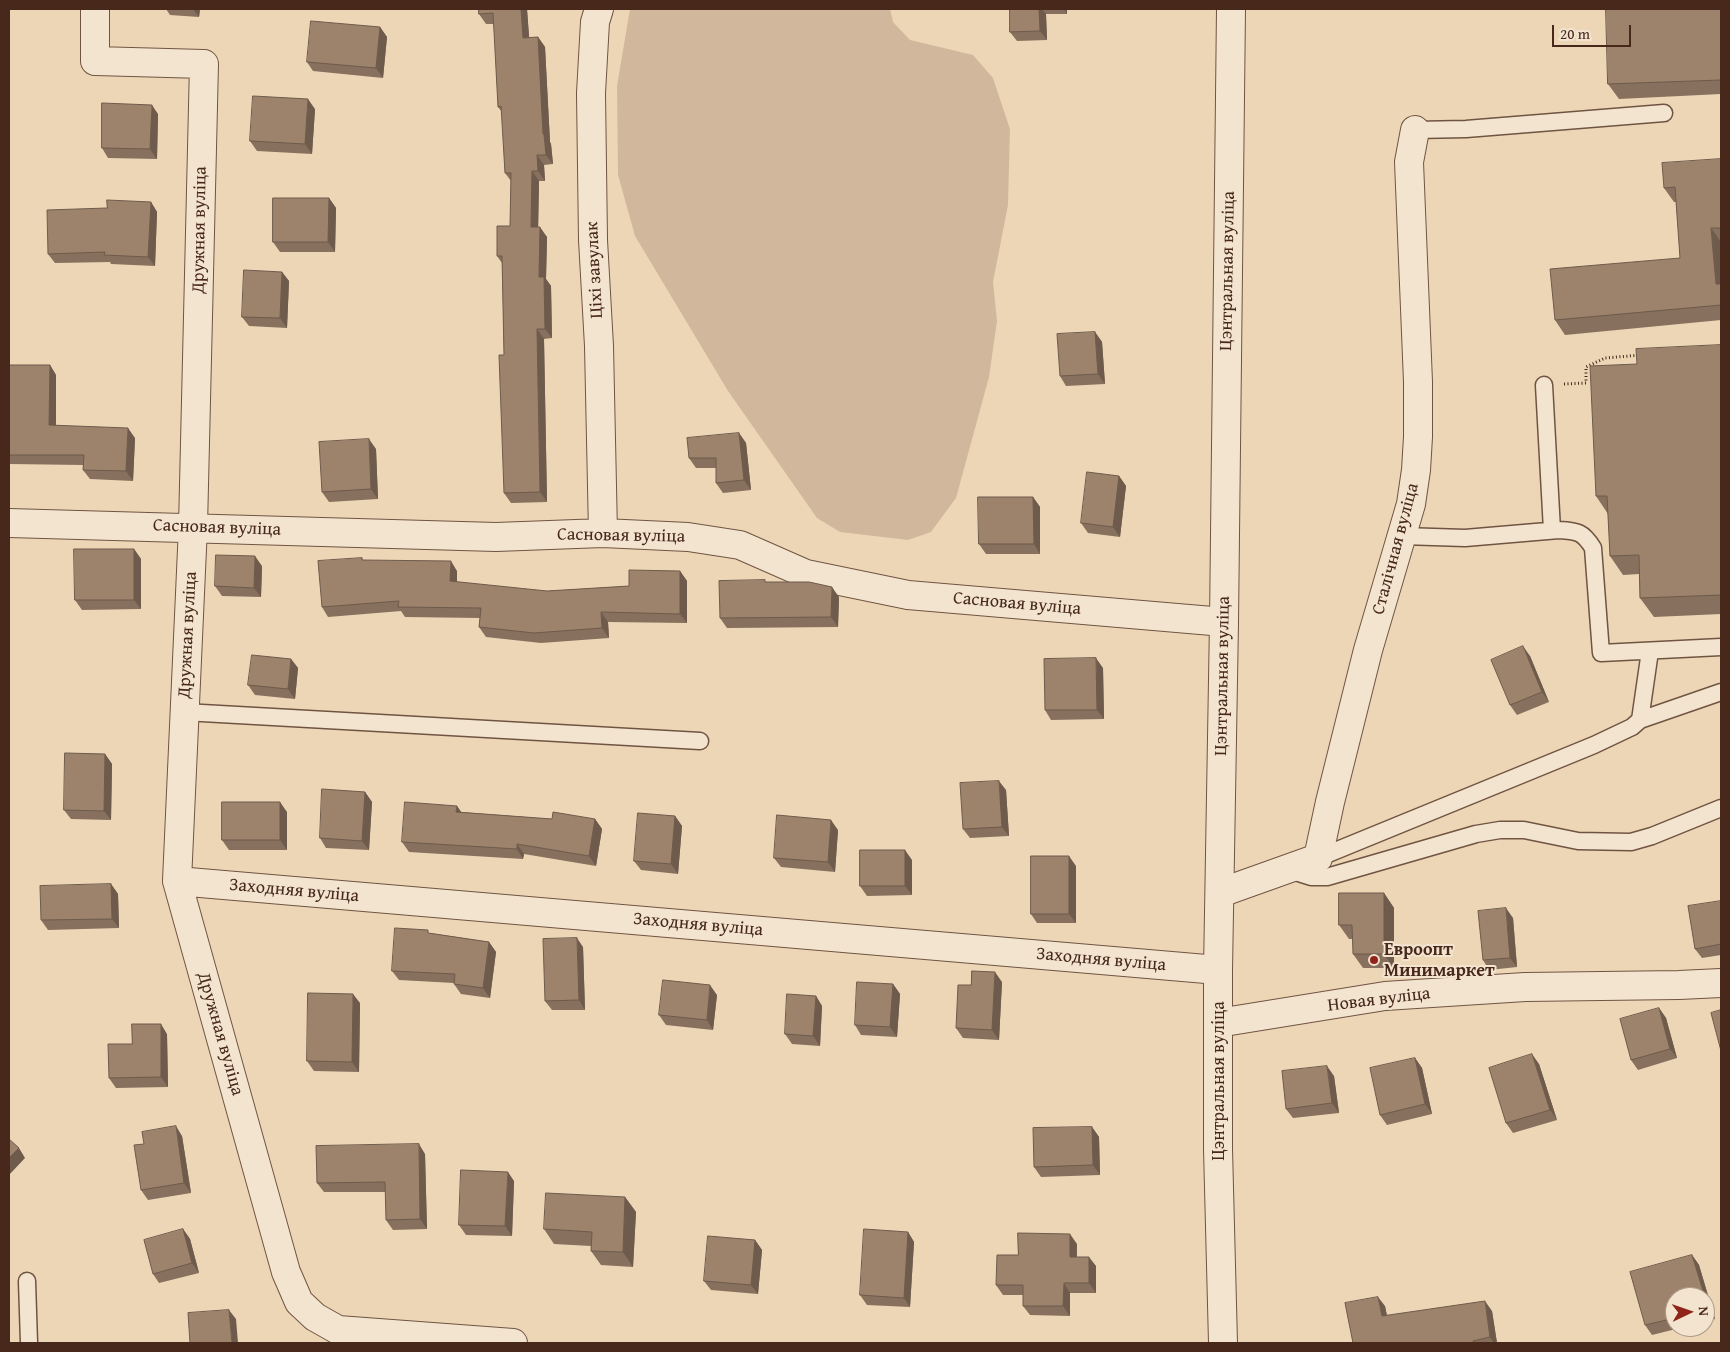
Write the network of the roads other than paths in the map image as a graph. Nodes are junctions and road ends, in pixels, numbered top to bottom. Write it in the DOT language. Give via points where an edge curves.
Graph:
graph roads {
  1 [pos="95,9"];
  2 [pos="599,9"];
  3 [pos="1231,9"];
  4 [pos="1664,113"];
  5 [pos="1415,130"];
  6 [pos="1544,385"];
  7 [pos="9,523"];
  8 [pos="193,527"];
  9 [pos="1552,530"];
  10 [pos="603,533"];
  11 [pos="1402,536"];
  12 [pos="1224,622"];
  13 [pos="1721,648"];
  14 [pos="1650,651"];
  15 [pos="1721,692"];
  16 [pos="184,712"];
  17 [pos="1640,720"];
  18 [pos="700,741"];
  19 [pos="1721,808"];
  20 [pos="1318,858"];
  21 [pos="1286,869"];
  22 [pos="177,881"];
  23 [pos="1220,893"];
  24 [pos="1218,970"];
  25 [pos="1721,983"];
  26 [pos="1218,1023"];
  27 [pos="27,1281"];
  28 [pos="337,1337"];
  29 [pos="474,1342"];
  30 [pos="29,1343"];
  31 [pos="514,1343"];
  32 [pos="1224,1343"];
  1 -- 8 [label="street, Дружная вуліца" via="94,61 204,64"];
  2 -- 10 [label="street, Ціхі завулак" via="595,22 590,93"];
  3 -- 12 [label="street, Цэнтральная вуліца"];
  4 -- 5 [label="lane"];
  5 -- 11 [label="street, Сталічная вуліца" via="1409,162 1418,437 1411,504"];
  6 -- 9 [label="lane"];
  7 -- 8 [label="street, Сасновая вуліца"];
  8 -- 10 [label="street, Сасновая вуліца" via="496,537"];
  8 -- 16 [label="street, Дружная вуліца"];
  9 -- 11 [label="lane" via="1466,538"];
  9 -- 14 [label="lane" via="1573,530 1585,535 1593,548 1601,653"];
  10 -- 12 [label="street, Сасновая вуліца" via="688,537 740,545 806,574 908,595"];
  11 -- 20 [label="street, Сталічная вуліца" via="1366,659"];
  12 -- 23 [label="street, Цэнтральная вуліца"];
  13 -- 14 [label="lane"];
  14 -- 17 [label="lane"];
  15 -- 17 [label="lane"];
  16 -- 18 [label="lane"];
  16 -- 22 [label="street, Дружная вуліца"];
  17 -- 20 [label="lane" via="1632,727 1594,744"];
  19 -- 21 [label="lane" via="1631,842 1578,840 1524,830 1500,830 1327,877 1311,877"];
  20 -- 21 [label="street"];
  21 -- 23 [label="street"];
  22 -- 24 [label="street, Заходняя вуліца"];
  22 -- 28 [label="street, Дружная вуліца" via="286,1272 299,1302"];
  23 -- 24 [label="street, Цэнтральная вуліца"];
  24 -- 26 [label="street, Цэнтральная вуліца"];
  25 -- 26 [label="street, Новая вуліца" via="1525,987 1385,996"];
  26 -- 32 [label="street, Цэнтральная вуліца"];
  27 -- 30 [label="lane"];
  28 -- 29 [label="street"];
  29 -- 31 [label="street"];
}
